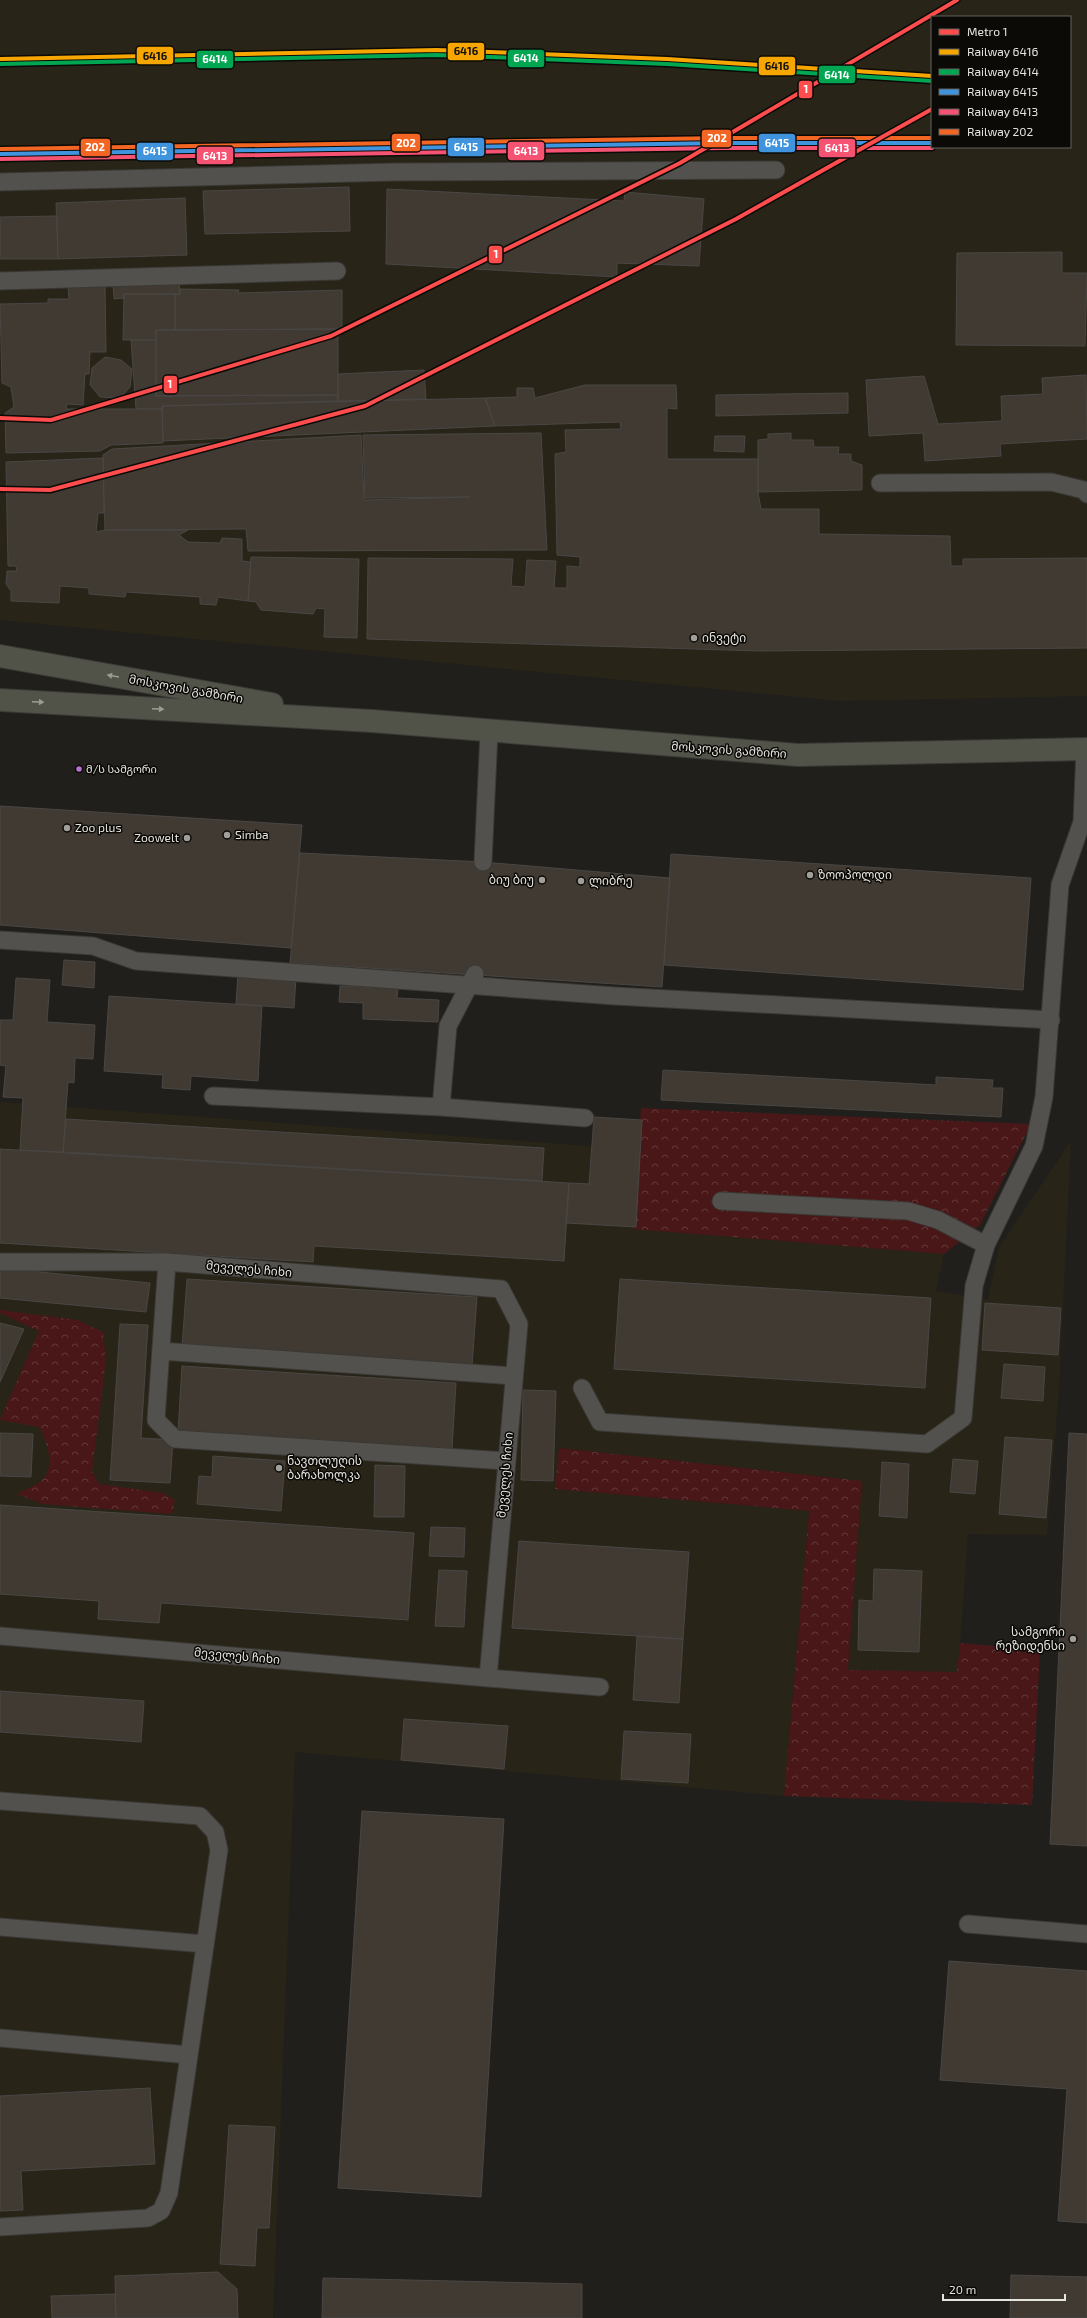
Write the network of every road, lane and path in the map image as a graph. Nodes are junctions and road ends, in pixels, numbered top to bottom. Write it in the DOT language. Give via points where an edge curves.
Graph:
graph roads {
  1 [pos="776,170"];
  2 [pos="0,182"];
  3 [pos="337,271"];
  4 [pos="0,281"];
  5 [pos="880,483"];
  6 [pos="1087,494"];
  7 [pos="0,656"];
  8 [pos="0,700"];
  9 [pos="372,721"];
  10 [pos="489,732"];
  11 [pos="1086,749"];
  12 [pos="483,862"];
  13 [pos="0,940"];
  14 [pos="472,980"];
  15 [pos="1051,1020"];
  16 [pos="213,1096"];
  17 [pos="441,1107"];
  18 [pos="585,1118"];
  19 [pos="721,1201"];
  20 [pos="986,1245"];
  21 [pos="0,1262"];
  22 [pos="167,1262"];
  23 [pos="161,1351"];
  24 [pos="514,1376"];
  25 [pos="582,1388"];
  26 [pos="506,1461"];
  27 [pos="0,1636"];
  28 [pos="488,1678"];
  29 [pos="600,1687"];
  30 [pos="0,1801"];
  31 [pos="968,1924"];
  32 [pos="0,1927"];
  33 [pos="1087,1934"];
  34 [pos="205,1944"];
  35 [pos="0,2038"];
  36 [pos="189,2055"];
  37 [pos="0,2227"];
  1 -- 2 [label="lane" via="396,172"];
  3 -- 4 [label="lane"];
  5 -- 6 [label="lane" via="1051,482 1084,490"];
  9 -- 7 [label="main road, მოსკოვის გამზირი, one-way"];
  8 -- 9 [label="main road, მოსკოვის გამზირი, one-way"];
  9 -- 10 [label="main road, მოსკოვის გამზირი"];
  10 -- 11 [label="main road, მოსკოვის გამზირი" via="798,755"];
  10 -- 12 [label="lane"];
  11 -- 15 [label="lane" via="1082,822 1060,885"];
  13 -- 14 [label="lane" via="93,946 136,961"];
  14 -- 15 [label="lane" via="623,997"];
  14 -- 17 [label="lane" via="448,1026"];
  15 -- 20 [label="lane" via="1044,1097 1034,1146"];
  16 -- 17 [label="lane"];
  17 -- 18 [label="lane"];
  19 -- 20 [label="lane" via="908,1211 938,1220"];
  20 -- 25 [label="lane" via="974,1286 963,1418 927,1444 600,1422"];
  21 -- 22 [label="lane, მეველეს ჩიხი"];
  22 -- 23 [label="lane"];
  22 -- 24 [label="lane, მეველეს ჩიხი" via="501,1289 519,1324"];
  23 -- 24 [label="lane"];
  23 -- 26 [label="lane" via="156,1420 175,1439"];
  24 -- 26 [label="lane, მეველეს ჩიხი"];
  26 -- 28 [label="lane, მეველეს ჩიხი"];
  27 -- 28 [label="lane, მეველეს ჩიხი"];
  28 -- 29 [label="lane"];
  30 -- 34 [label="lane" via="200,1816 215,1832 219,1850"];
  31 -- 33 [label="lane"];
  32 -- 34 [label="lane"];
  34 -- 36 [label="lane"];
  35 -- 36 [label="lane"];
  36 -- 37 [label="lane" via="168,2193 161,2211 148,2218"];
}
